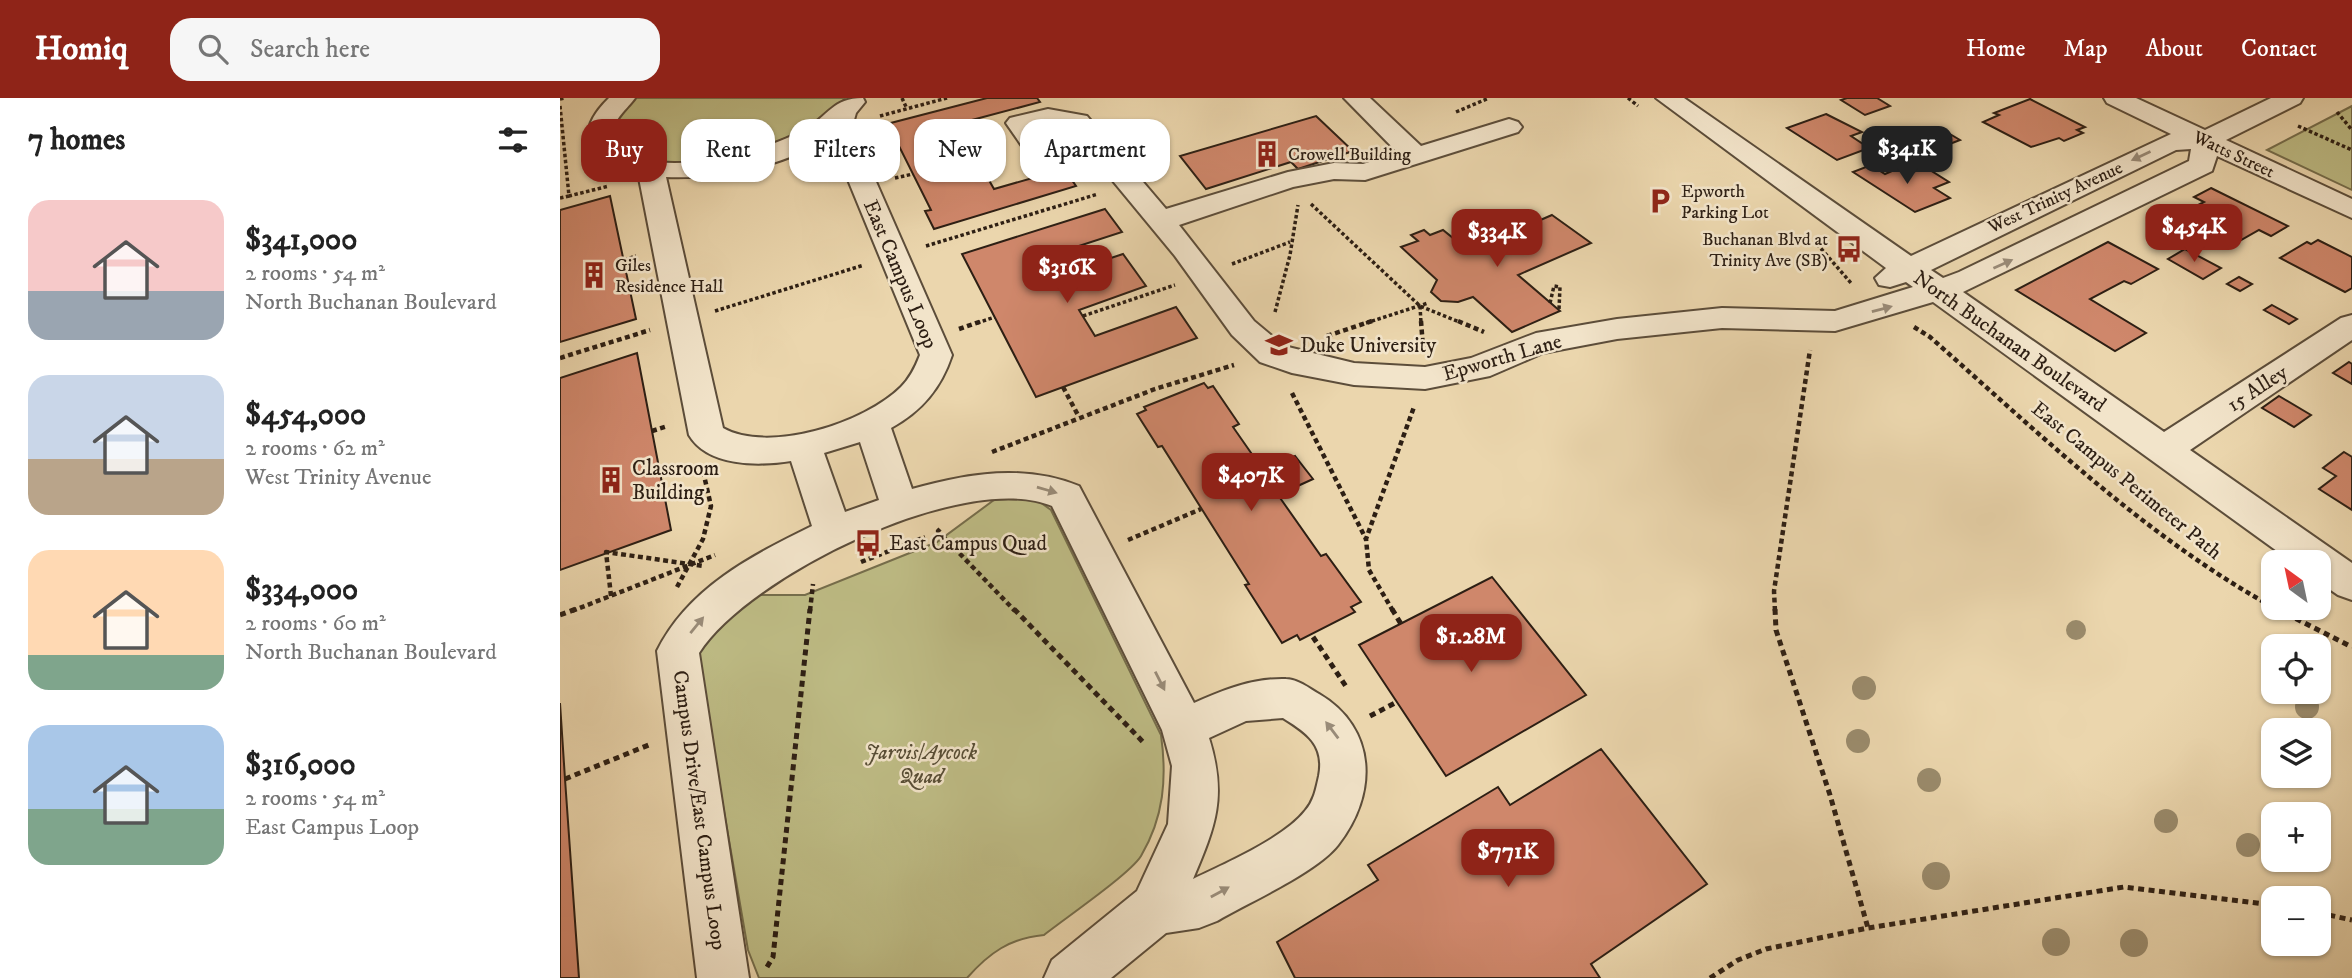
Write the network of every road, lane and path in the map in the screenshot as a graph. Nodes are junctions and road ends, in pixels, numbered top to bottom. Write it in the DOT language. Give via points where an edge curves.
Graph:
graph roads {
  1 [pos="623,98"];
  2 [pos="901,98"];
  3 [pos="947,98"];
  4 [pos="1356,98"];
  5 [pos="1668,98"];
  6 [pos="2116,98"];
  7 [pos="2291,98"];
  8 [pos="906,109"];
  9 [pos="2337,112"];
  10 [pos="846,113"];
  11 [pos="604,119"];
  12 [pos="1508,127"];
  13 [pos="2306,130"];
  14 [pos="2352,130"];
  15 [pos="2206,140"];
  16 [pos="2352,150"];
  17 [pos="1416,156"];
  18 [pos="667,168"];
  19 [pos="653,182"];
  20 [pos="1128,182"];
  21 [pos="1131,185"];
  22 [pos="1294,187"];
  23 [pos="569,196"];
  24 [pos="560,198"];
  25 [pos="2352,210"];
  26 [pos="1162,223"];
  27 [pos="895,256"];
  28 [pos="1908,269"];
  29 [pos="1940,291"];
  30 [pos="1428,303"];
  31 [pos="1420,306"];
  32 [pos="681,321"];
  33 [pos="1906,322"];
  34 [pos="2352,326"];
  35 [pos="1801,329"];
  36 [pos="1325,337"];
  37 [pos="1272,354"];
  38 [pos="560,358"];
  39 [pos="1425,379"];
  40 [pos="1063,387"];
  41 [pos="1079,418"];
  42 [pos="872,423"];
  43 [pos="804,446"];
  44 [pos="2163,450"];
  45 [pos="980,487"];
  46 [pos="900,507"];
  47 [pos="1201,509"];
  48 [pos="938,531"];
  49 [pos="833,533"];
  50 [pos="1366,540"];
  51 [pos="1120,543"];
  52 [pos="851,566"];
  53 [pos="760,573"];
  54 [pos="2352,584"];
  55 [pos="611,596"];
  56 [pos="1401,624"];
  57 [pos="1313,637"];
  58 [pos="2352,647"];
  59 [pos="1352,695"];
  60 [pos="1359,706"];
  61 [pos="1367,718"];
  62 [pos="658,741"];
  63 [pos="1190,747"];
  64 [pos="565,779"];
  65 [pos="2261,904"];
  66 [pos="1155,909"];
  67 [pos="2331,916"];
  68 [pos="2352,920"];
  69 [pos="1868,928"];
  70 [pos="1078,976"];
  71 [pos="723,978"];
  72 [pos="760,978"];
  73 [pos="1710,978"];
  1 -- 11 [label="street"];
  2 -- 8 [label="path"];
  3 -- 8 [label="path"];
  4 -- 17 [label="street"];
  5 -- 28 [label="street, North Buchanan Boulevard"];
  6 -- 15 [label="street, Watts Street"];
  7 -- 15 [label="street, West Trinity Avenue"];
  8 -- 10 [label="path"];
  9 -- 14 [label="path"];
  10 -- 18 [label="street" via="804,140 748,160 694,169"];
  10 -- 27 [label="street, East Campus Loop"];
  12 -- 17 [label="street"];
  13 -- 16 [label="path"];
  15 -- 25 [label="street, Watts Street"];
  15 -- 28 [label="street, West Trinity Avenue, one-way" via="2171,142"];
  29 -- 15 [label="street, West Trinity Avenue, one-way" via="2202,165"];
  17 -- 22 [label="street" via="1365,172 1334,171"];
  19 -- 32 [label="street, East Campus Loop"];
  20 -- 21 [label="street, Epworth Lane"];
  21 -- 26 [label="street, Epworth Lane"];
  21 -- 27 [label="path"];
  22 -- 26 [label="street" via="1177,214"];
  22 -- 31 [label="path"];
  22 -- 37 [label="path" via="1290,255 1275,310"];
  23 -- 24 [label="path"];
  26 -- 37 [label="street, Epworth Lane" via="1243,328"];
  27 -- 32 [label="path"];
  27 -- 42 [label="street, East Campus Loop" via="936,355 924,386"];
  28 -- 29 [label="street, North Buchanan Boulevard"];
  28 -- 35 [label="street, Epworth Lane"];
  35 -- 29 [label="street, Epworth Lane, one-way"];
  29 -- 44 [label="street, North Buchanan Boulevard"];
  30 -- 31 [label="path"];
  31 -- 36 [label="path"];
  31 -- 39 [label="path"];
  32 -- 38 [label="path"];
  32 -- 43 [label="street, East Campus Loop" via="707,435 725,446 750,451"];
  33 -- 58 [label="path, East Campus Perimeter Path" via="1930,337 2112,494 2203,564 2274,609"];
  34 -- 44 [label="street, 15 Alley"];
  35 -- 39 [label="street, Epworth Lane" via="1685,319 1536,344 1478,368"];
  35 -- 69 [label="path" via="1774,591 1776,630"];
  37 -- 39 [label="street, Epworth Lane" via="1354,374"];
  37 -- 50 [label="path"];
  39 -- 50 [label="path"];
  40 -- 41 [label="path"];
  42 -- 43 [label="street, East Campus Loop"];
  42 -- 46 [label="street"];
  43 -- 49 [label="street"];
  44 -- 54 [label="street, North Buchanan Boulevard"];
  45 -- 46 [label="street, Campus Drive/East Campus Loop"];
  45 -- 48 [label="path"];
  45 -- 63 [label="street, Campus Drive/East Campus Loop, one-way" via="1042,487 1066,496"];
  46 -- 49 [label="street, Campus Drive/East Campus Loop"];
  47 -- 51 [label="path"];
  48 -- 52 [label="path"];
  48 -- 63 [label="path" via="1168,767"];
  49 -- 53 [label="street, Campus Drive/East Campus Loop"];
  50 -- 56 [label="path" via="1369,570"];
  53 -- 55 [label="path" via="606,552"];
  71 -- 53 [label="street, Campus Drive/East Campus Loop, one-way" via="678,651 713,605"];
  53 -- 72 [label="path" via="813,581 773,957"];
  57 -- 59 [label="path"];
  60 -- 61 [label="path"];
  62 -- 64 [label="path"];
  63 -- 66 [label="street, Campus Drive/East Campus Loop" via="1192,825"];
  66 -- 63 [label="street, one-way" via="1199,903 1300,847 1331,817 1343,777 1339,739 1323,719 1288,698 1242,702"];
  65 -- 69 [label="path" via="2124,887"];
  66 -- 70 [label="street"];
  67 -- 68 [label="path"];
  69 -- 73 [label="path" via="1766,949"];
}
